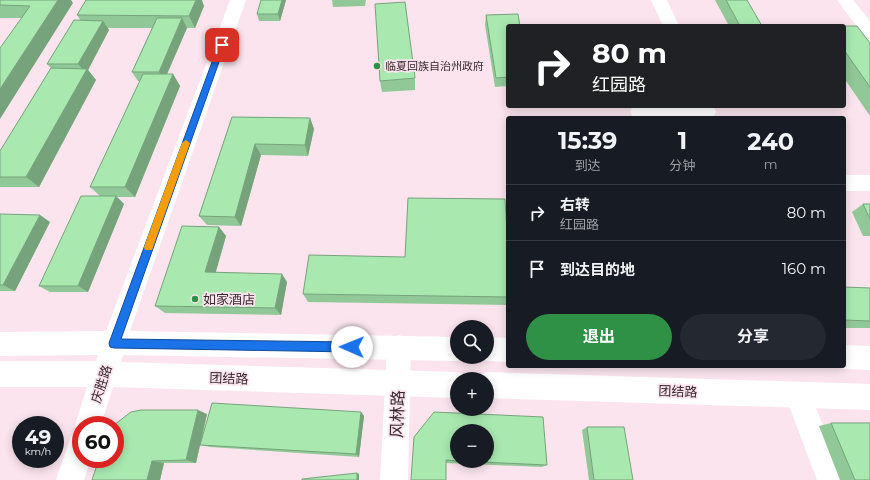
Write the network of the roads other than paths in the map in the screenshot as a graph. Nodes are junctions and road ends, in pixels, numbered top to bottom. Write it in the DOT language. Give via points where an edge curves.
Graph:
graph roads {
  1 [pos="238,0"];
  2 [pos="659,0"];
  3 [pos="845,0"];
  4 [pos="670,24"];
  5 [pos="870,32"];
  6 [pos="639,111"];
  7 [pos="707,112"];
  8 [pos="846,183"];
  9 [pos="870,183"];
  10 [pos="114,343"];
  11 [pos="0,344"];
  12 [pos="400,348"];
  13 [pos="450,349"];
  14 [pos="494,349"];
  15 [pos="506,350"];
  16 [pos="846,357"];
  17 [pos="870,358"];
  18 [pos="0,374"];
  19 [pos="104,374"];
  20 [pos="398,383"];
  21 [pos="450,384"];
  22 [pos="494,385"];
  23 [pos="798,395"];
  24 [pos="870,397"];
  25 [pos="91,416"];
  26 [pos="74,468"];
  27 [pos="70,480"];
  28 [pos="394,480"];
  29 [pos="830,480"];
  1 -- 10 [label="main road, 庆胜路"];
  2 -- 4 [label="main road"];
  3 -- 5 [label="main road"];
  6 -- 7 [label="main road"];
  8 -- 9 [label="main road"];
  10 -- 11 [label="main road"];
  10 -- 12 [label="main road"];
  10 -- 19 [label="main road, 庆胜路"];
  12 -- 13 [label="main road"];
  12 -- 20 [label="main road, 风林路"];
  14 -- 15 [label="main road"];
  16 -- 17 [label="main road"];
  18 -- 19 [label="main road, 团结路"];
  19 -- 20 [label="main road, 团结路"];
  19 -- 25 [label="main road, 庆胜路"];
  20 -- 21 [label="main road, 团结路"];
  20 -- 28 [label="main road, 风林路"];
  22 -- 23 [label="main road, 团结路"];
  23 -- 24 [label="main road, 团结路"];
  23 -- 29 [label="main road"];
  26 -- 27 [label="main road"];
}
